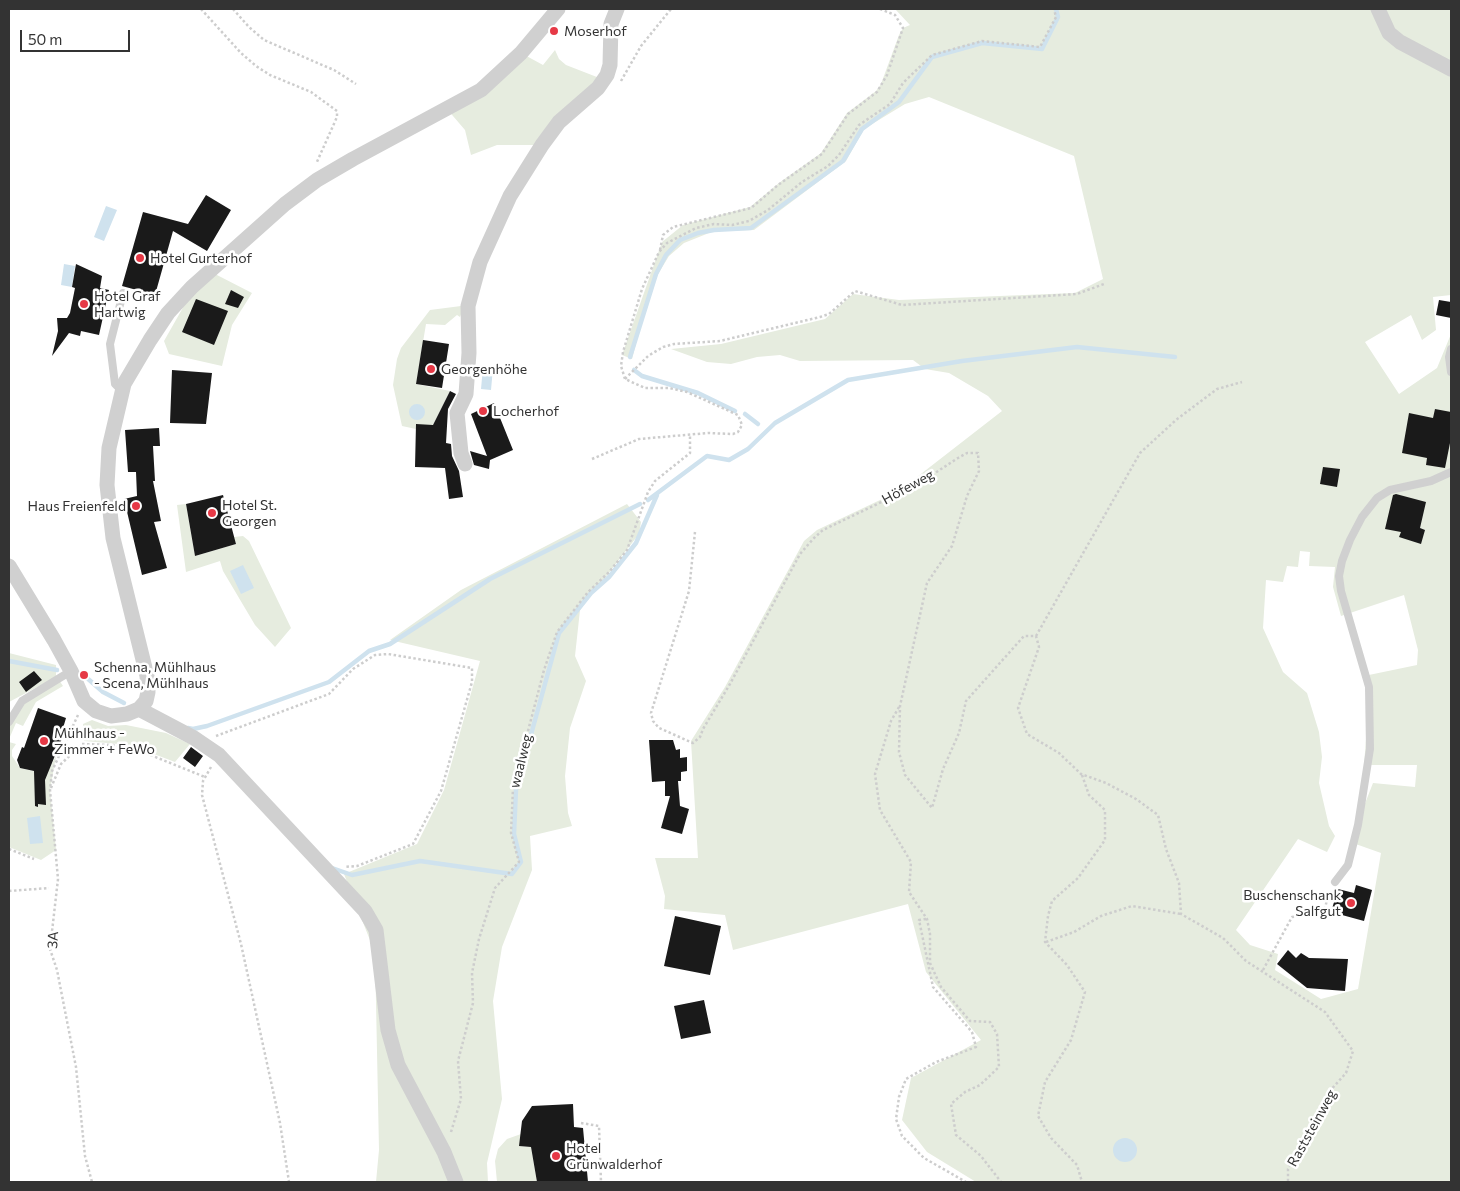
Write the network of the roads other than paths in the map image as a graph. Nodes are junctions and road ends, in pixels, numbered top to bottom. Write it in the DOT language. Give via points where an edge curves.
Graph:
graph roads {
  1 [pos="558,9"];
  2 [pos="617,9"];
  3 [pos="1378,9"];
  4 [pos="1451,69"];
  5 [pos="123,293"];
  6 [pos="1451,349"];
  7 [pos="1451,372"];
  8 [pos="122,391"];
  9 [pos="465,464"];
  10 [pos="1451,472"];
  11 [pos="9,566"];
  12 [pos="71,671"];
  13 [pos="139,709"];
  14 [pos="9,722"];
  15 [pos="1335,882"];
  16 [pos="456,1182"];
  1 -- 8 [label="street" via="521,53 481,90 317,180 285,204 192,287 168,313"];
  2 -- 9 [label="street" via="611,24 607,75 598,88 559,122 537,152 510,196 480,262 468,306 466,394 457,413"];
  3 -- 4 [label="street" via="1389,33"];
  5 -- 8 [label="lane" via="110,344 115,384"];
  6 -- 7 [label="lane"];
  8 -- 13 [label="street" via="109,448 107,485 113,538 147,676 146,701"];
  10 -- 15 [label="lane" via="1431,481 1390,490 1377,498 1362,517 1342,561 1341,591 1369,687 1370,749 1348,865"];
  11 -- 12 [label="street"];
  12 -- 13 [label="street" via="84,701 96,711 111,716"];
  12 -- 14 [label="lane" via="22,701"];
  13 -- 16 [label="street" via="201,743 221,749 365,912 376,930 388,1030 398,1065 444,1152"];
}
